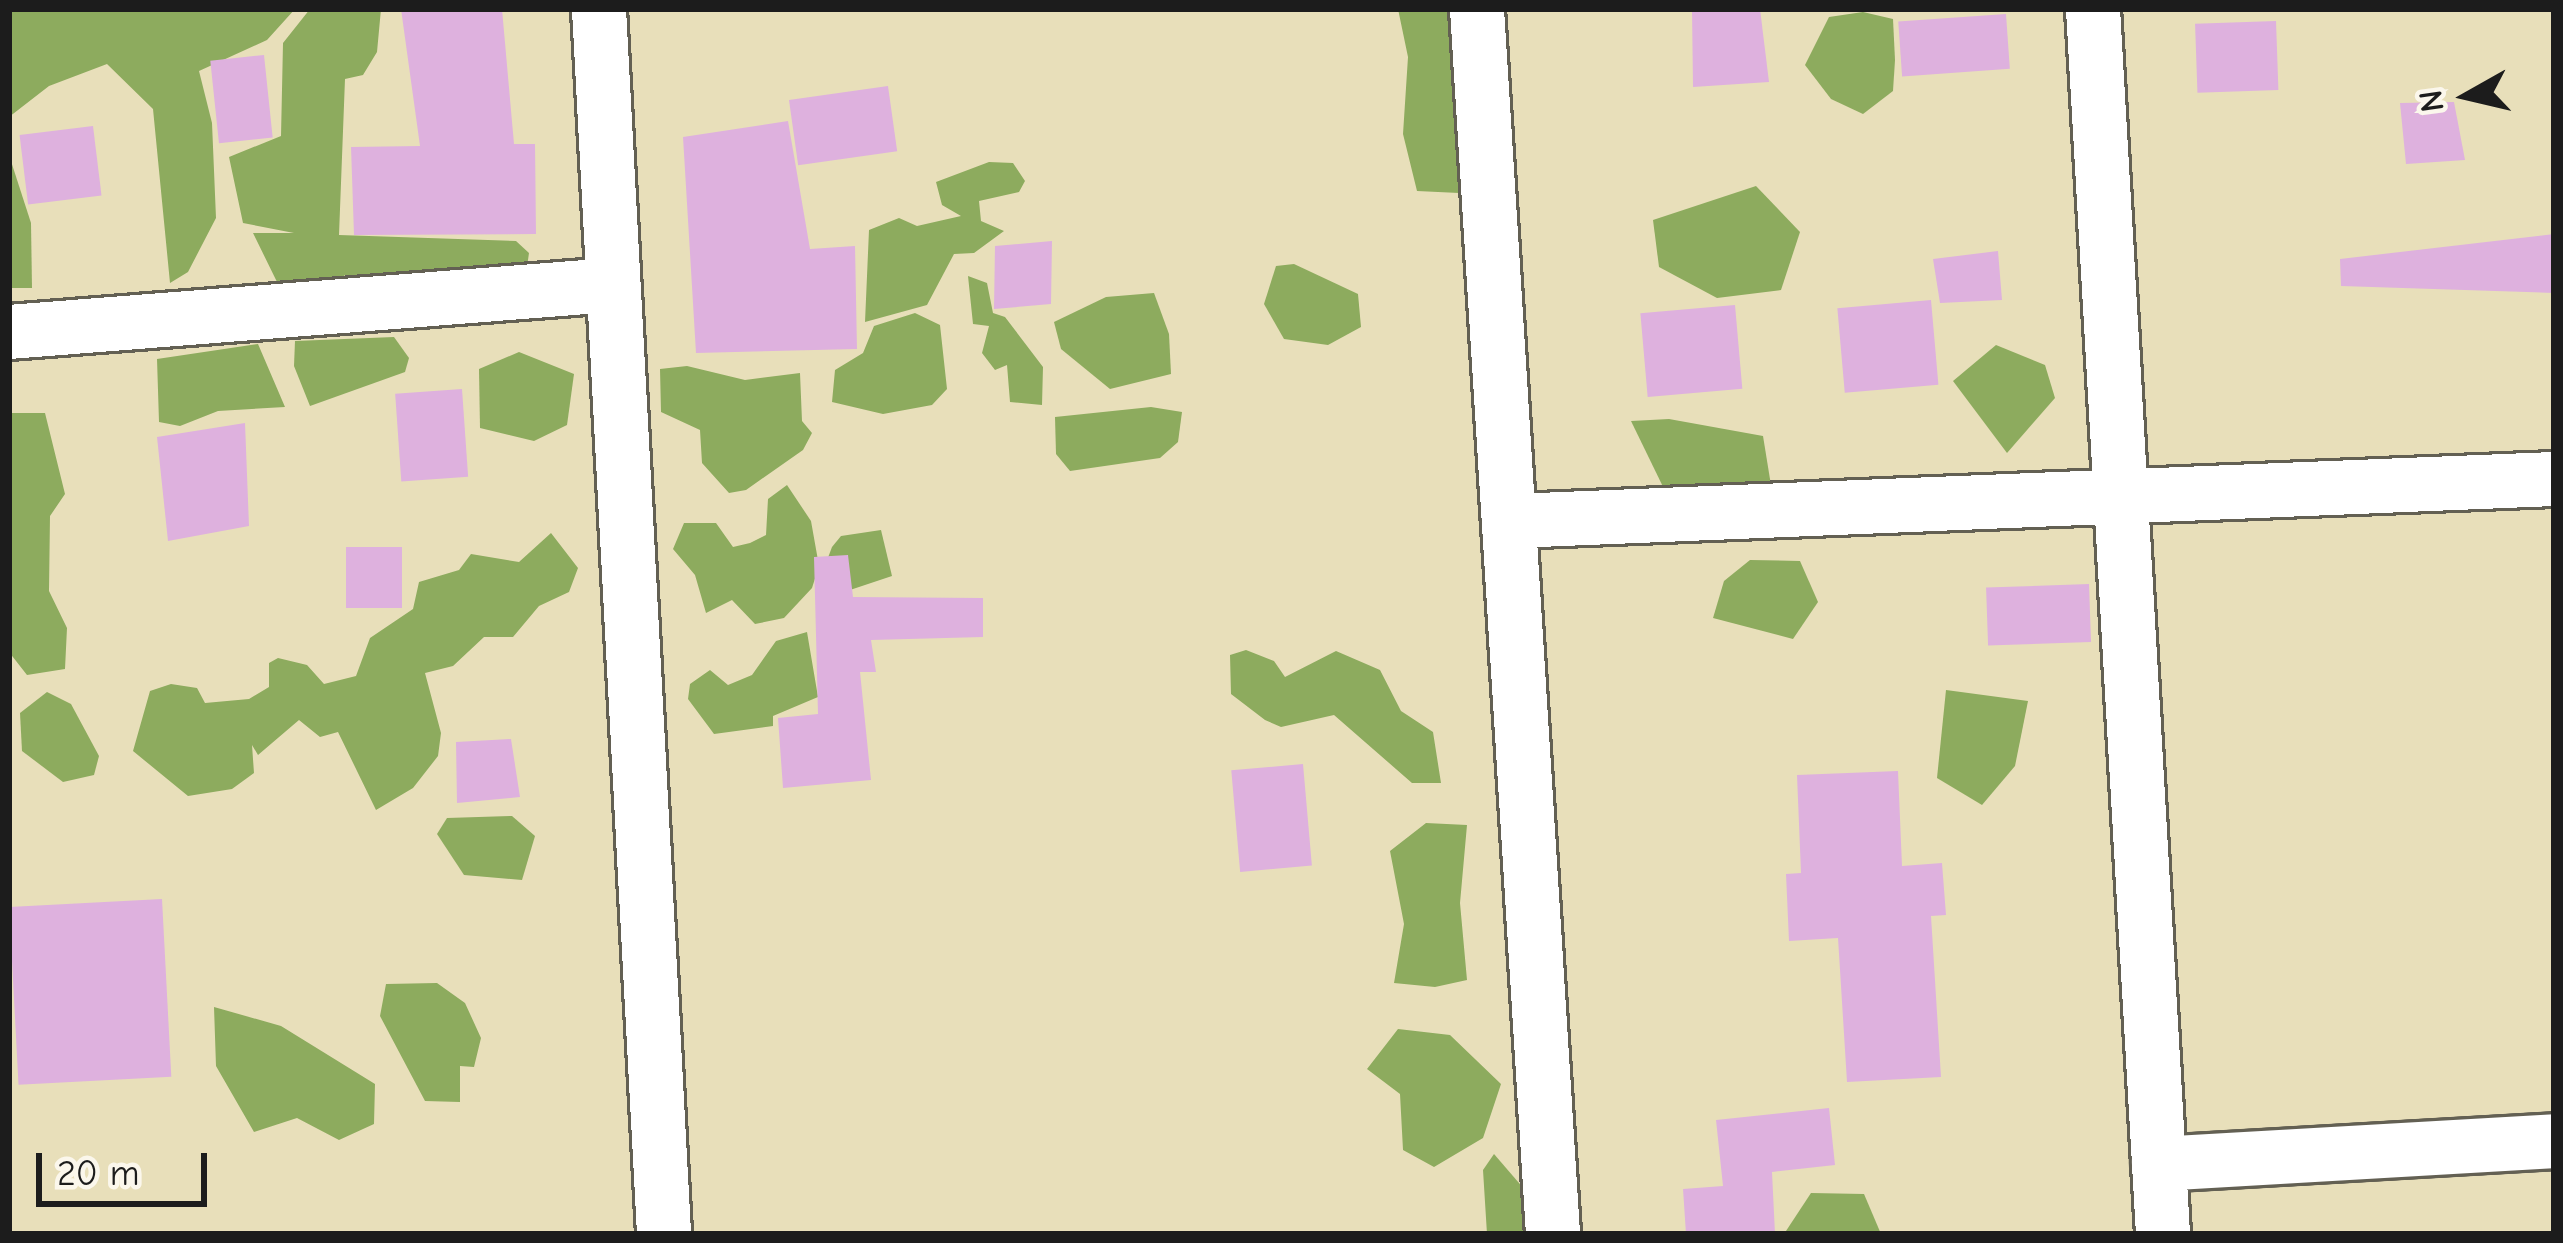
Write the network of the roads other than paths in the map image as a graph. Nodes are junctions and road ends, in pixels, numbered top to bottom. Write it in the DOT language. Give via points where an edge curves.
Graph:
graph roads {
  1 [pos="599,9"];
  2 [pos="1477,9"];
  3 [pos="2093,9"];
  4 [pos="612,285"];
  5 [pos="9,332"];
  6 [pos="2554,479"];
  7 [pos="2121,495"];
  8 [pos="1513,521"];
  9 [pos="2554,1141"];
  10 [pos="2159,1164"];
  11 [pos="664,1234"];
  12 [pos="1553,1234"];
  13 [pos="2163,1234"];
  1 -- 4 [label="street"];
  2 -- 8 [label="street"];
  3 -- 7 [label="street"];
  4 -- 5 [label="street"];
  4 -- 11 [label="street"];
  6 -- 7 [label="street"];
  7 -- 8 [label="street"];
  7 -- 10 [label="street"];
  8 -- 12 [label="street"];
  9 -- 10 [label="street"];
  10 -- 13 [label="street"];
}
